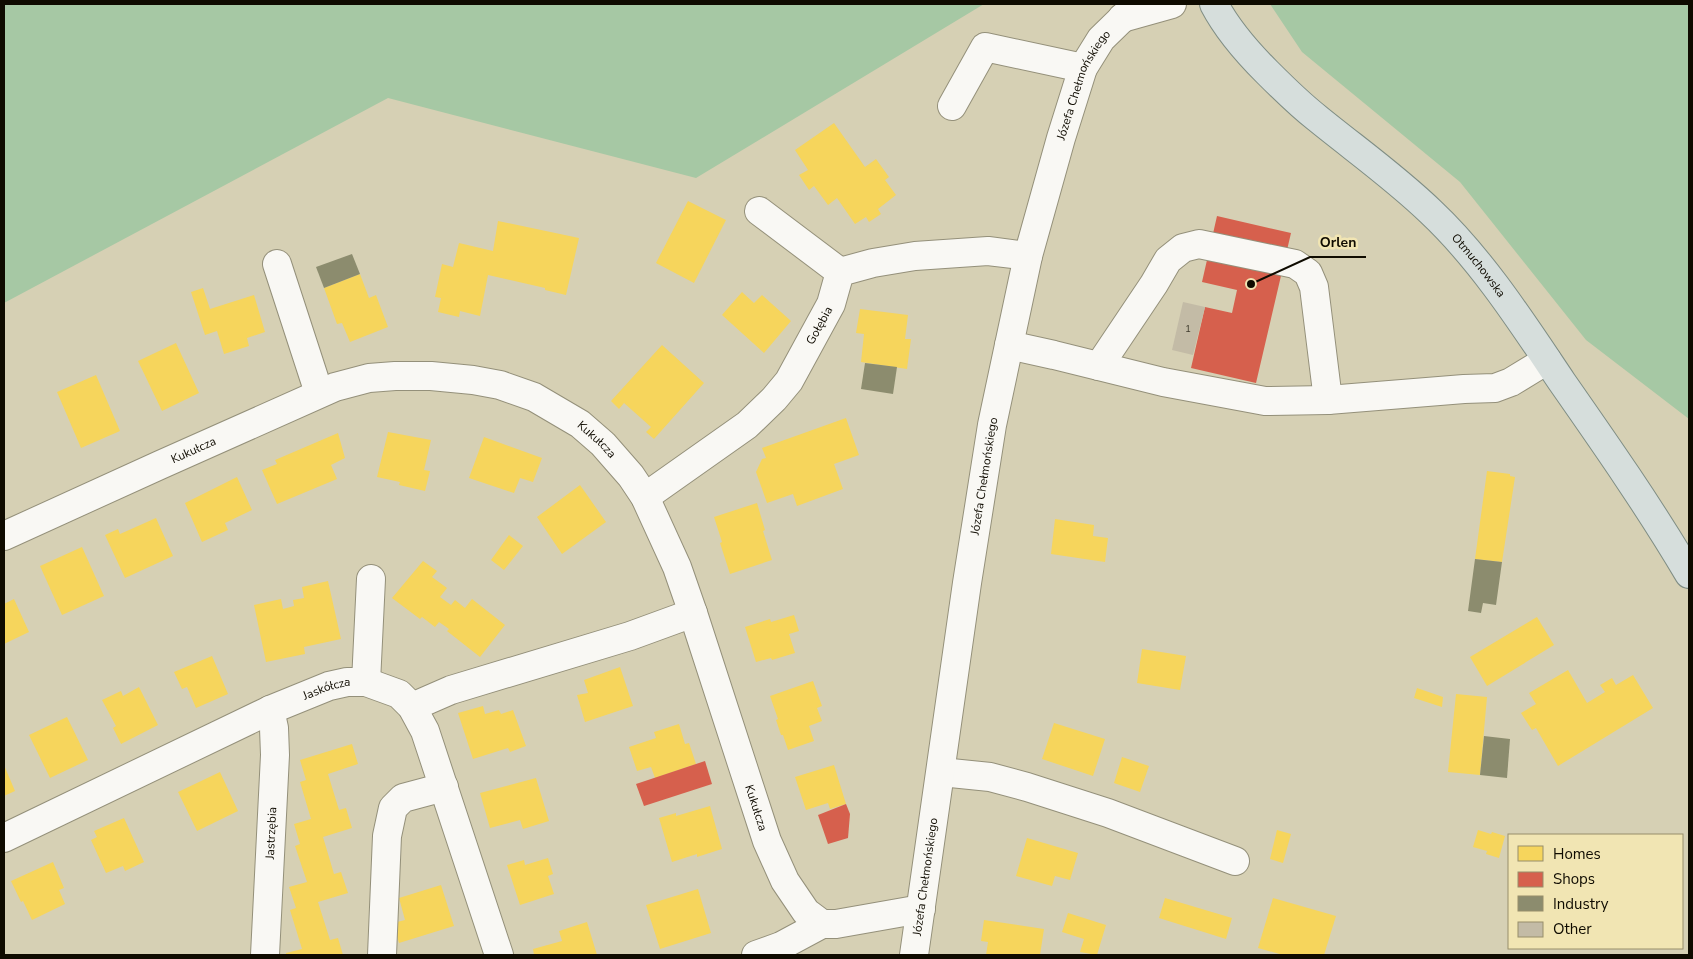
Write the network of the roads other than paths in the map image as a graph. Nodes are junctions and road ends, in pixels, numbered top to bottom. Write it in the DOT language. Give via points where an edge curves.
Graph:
graph roads {
  1 [pos="1172,4"];
  2 [pos="1214,4"];
  3 [pos="1129,11"];
  4 [pos="1083,68"];
  5 [pos="952,106"];
  6 [pos="759,211"];
  7 [pos="1028,256"];
  8 [pos="277,264"];
  9 [pos="840,272"];
  10 [pos="1008,345"];
  11 [pos="1547,360"];
  12 [pos="1099,366"];
  13 [pos="320,393"];
  14 [pos="1328,400"];
  15 [pos="645,497"];
  16 [pos="4,536"];
  17 [pos="1689,574"];
  18 [pos="370,579"];
  19 [pos="693,613"];
  20 [pos="366,682"];
  21 [pos="412,707"];
  22 [pos="270,710"];
  23 [pos="941,772"];
  24 [pos="444,787"];
  25 [pos="4,838"];
  26 [pos="1235,861"];
  27 [pos="920,909"];
  28 [pos="822,924"];
  29 [pos="265,955"];
  30 [pos="382,955"];
  31 [pos="499,955"];
  32 [pos="756,955"];
  33 [pos="914,955"];
  1 -- 3 [label="street, Józefa Chełmońskiego"];
  2 -- 11 [label="main road, Otmuchowska" via="1253,58 1283,88 1432,212 1481,268"];
  3 -- 4 [label="street, Józefa Chełmońskiego" via="1101,39"];
  4 -- 5 [label="street" via="985,47"];
  4 -- 7 [label="street, Józefa Chełmońskiego"];
  6 -- 9 [label="street"];
  7 -- 9 [label="street" via="988,251 915,256"];
  7 -- 10 [label="street, Józefa Chełmońskiego"];
  8 -- 13 [label="street"];
  9 -- 15 [label="street, Gołębia" via="831,304 789,381 774,399 747,426"];
  10 -- 12 [label="street"];
  10 -- 23 [label="street, Józefa Chełmońskiego" via="970,566"];
  11 -- 14 [label="street" via="1495,388"];
  11 -- 17 [label="main road, Otmuchowska" via="1634,486"];
  12 -- 14 [label="street" via="1163,382 1266,401"];
  12 -- 14 [label="street" via="1168,260 1183,248 1199,244 1295,264 1308,273 1314,287"];
  13 -- 15 [label="street, Kukułcza" via="369,378 395,376 431,376 500,385 534,397 580,424 620,463"];
  13 -- 16 [label="street, Kukułcza"];
  15 -- 19 [label="street, Kukułcza"];
  18 -- 20 [label="street"];
  19 -- 21 [label="street" via="630,636 452,690"];
  19 -- 28 [label="street, Kukułcza" via="767,840 785,881 806,912"];
  20 -- 21 [label="street, Jaskółcza" via="399,694"];
  20 -- 22 [label="street, Jaskółcza" via="329,686"];
  21 -- 24 [label="street, Jaskółcza"];
  22 -- 25 [label="street, Jaskółcza"];
  22 -- 29 [label="street, Jastrzębia" via="275,755"];
  23 -- 26 [label="street" via="990,777 1026,787 1108,813"];
  23 -- 27 [label="street, Józefa Chełmońskiego"];
  24 -- 30 [label="street" via="403,798 393,808 387,836"];
  24 -- 31 [label="street, Jaskółcza"];
  27 -- 28 [label="street"];
  27 -- 33 [label="street, Józefa Chełmońskiego"];
  28 -- 32 [label="street"];
}
